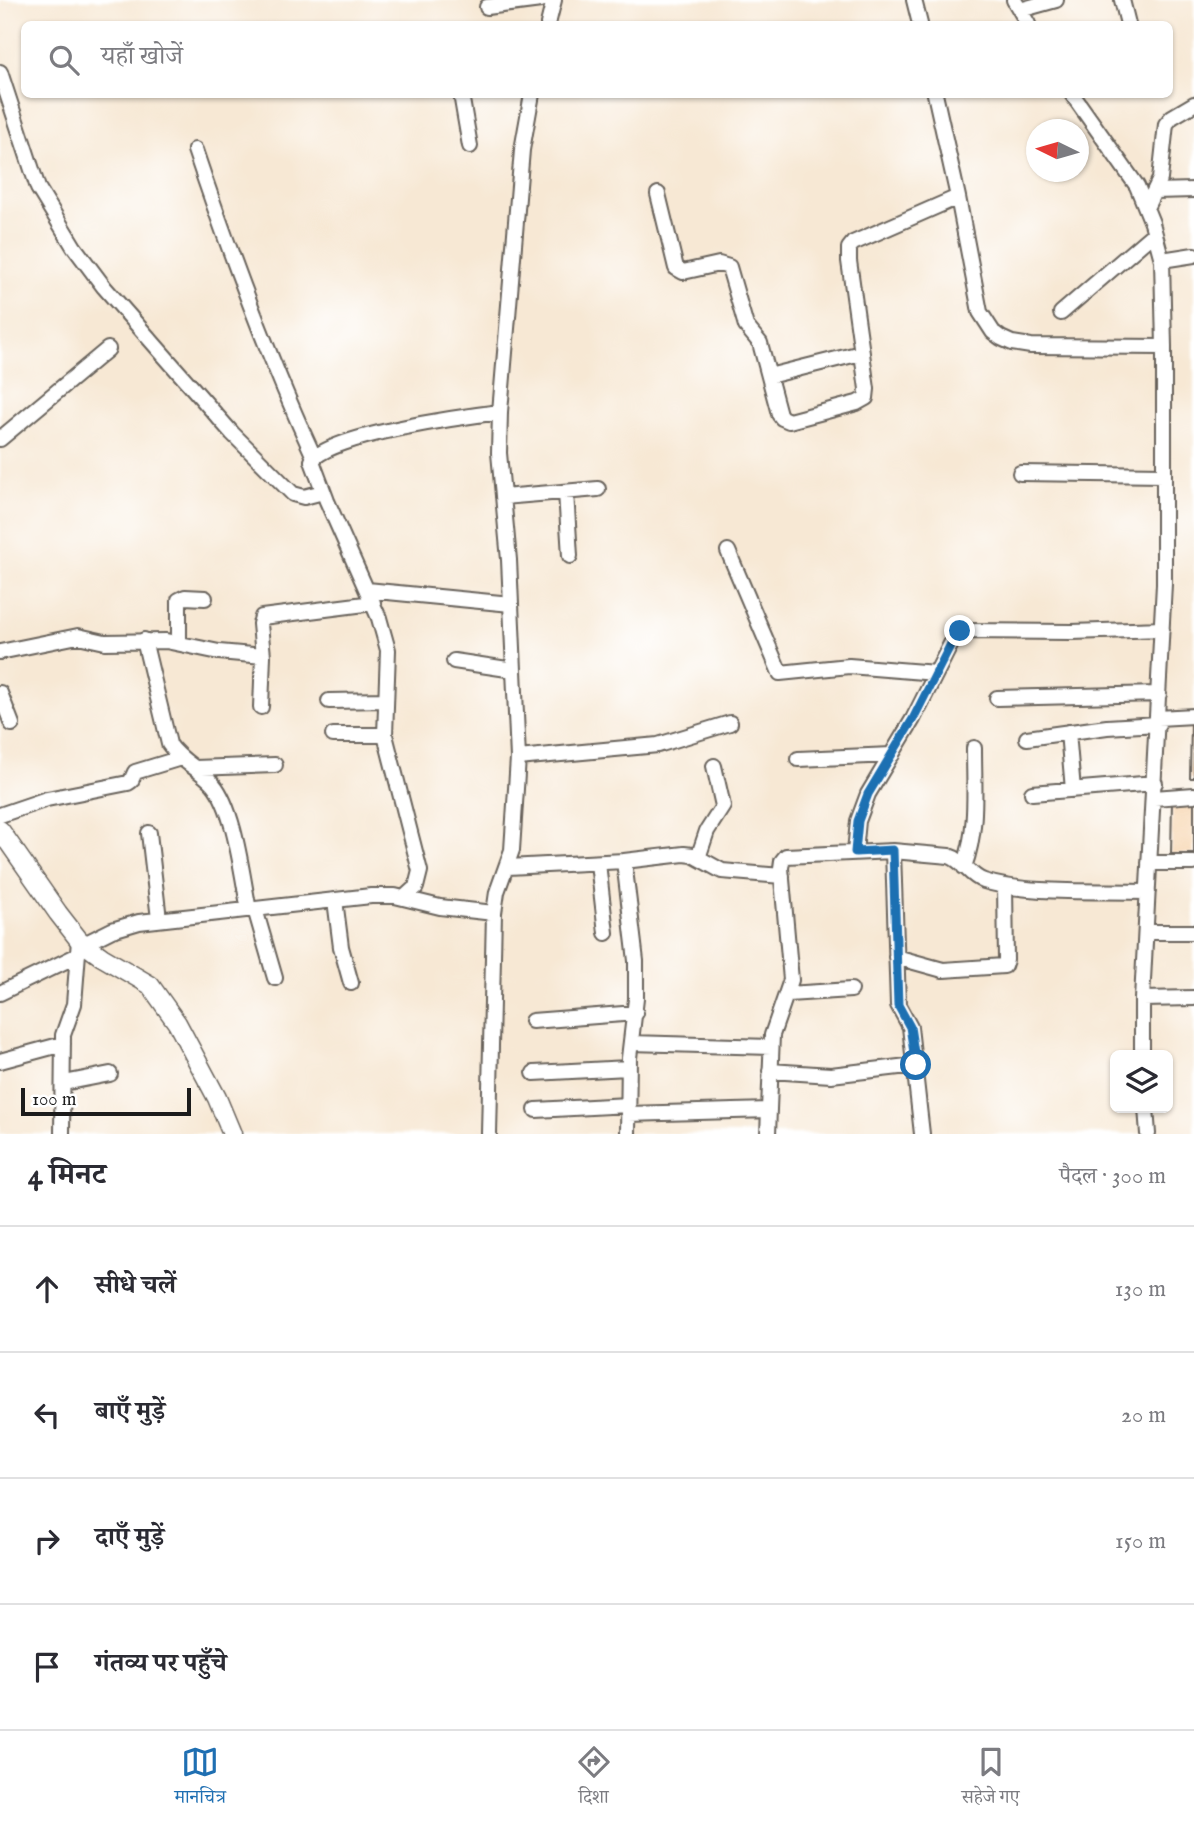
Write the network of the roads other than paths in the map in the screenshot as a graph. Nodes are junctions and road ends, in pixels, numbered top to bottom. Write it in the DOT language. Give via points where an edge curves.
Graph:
graph roads {
  1 [pos="541,0"];
  2 [pos="554,0"];
  3 [pos="914,0"];
  4 [pos="1056,0"];
  5 [pos="1122,0"];
  6 [pos="1017,5"];
  7 [pos="487,7"];
  8 [pos="549,21"];
  9 [pos="919,21"];
  10 [pos="1026,21"];
  11 [pos="1127,21"];
  12 [pos="0,72"];
  13 [pos="462,98"];
  14 [pos="532,98"];
  15 [pos="936,98"];
  16 [pos="1075,98"];
  17 [pos="1190,109"];
  18 [pos="470,146"];
  19 [pos="195,150"];
  20 [pos="1194,190"];
  21 [pos="1155,191"];
  22 [pos="658,194"];
  23 [pos="958,197"];
  24 [pos="1146,208"];
  25 [pos="1154,233"];
  26 [pos="1194,255"];
  27 [pos="1161,260"];
  28 [pos="1061,313"];
  29 [pos="1164,347"];
  30 [pos="108,349"];
  31 [pos="861,353"];
  32 [pos="769,376"];
  33 [pos="500,412"];
  34 [pos="0,439"];
  35 [pos="314,457"];
  36 [pos="1020,473"];
  37 [pos="1164,475"];
  38 [pos="597,489"];
  39 [pos="323,492"];
  40 [pos="566,492"];
  41 [pos="503,497"];
  42 [pos="727,551"];
  43 [pos="570,556"];
  44 [pos="370,597"];
  45 [pos="205,598"];
  46 [pos="511,604"];
  47 [pos="1162,629"];
  48 [pos="144,640"];
  49 [pos="179,643"];
  50 [pos="0,652"];
  51 [pos="263,656"];
  52 [pos="454,661"];
  53 [pos="514,670"];
  54 [pos="936,673"];
  55 [pos="0,693"];
  56 [pos="1160,694"];
  57 [pos="997,698"];
  58 [pos="329,701"];
  59 [pos="385,701"];
  60 [pos="261,707"];
  61 [pos="1194,716"];
  62 [pos="1158,721"];
  63 [pos="730,723"];
  64 [pos="12,724"];
  65 [pos="1068,732"];
  66 [pos="333,735"];
  67 [pos="386,736"];
  68 [pos="1027,738"];
  69 [pos="974,748"];
  70 [pos="892,755"];
  71 [pos="180,758"];
  72 [pos="518,758"];
  73 [pos="798,760"];
  74 [pos="275,765"];
  75 [pos="714,766"];
  76 [pos="195,768"];
  77 [pos="1155,783"];
  78 [pos="1073,790"];
  79 [pos="1032,793"];
  80 [pos="1194,795"];
  81 [pos="1154,798"];
  82 [pos="0,827"];
  83 [pos="149,834"];
  84 [pos="893,850"];
  85 [pos="855,852"];
  86 [pos="698,858"];
  87 [pos="624,861"];
  88 [pos="598,863"];
  89 [pos="1149,863"];
  90 [pos="1194,863"];
  91 [pos="508,867"];
  92 [pos="964,867"];
  93 [pos="782,876"];
  94 [pos="1005,886"];
  95 [pos="1147,892"];
  96 [pos="404,898"];
  97 [pos="335,900"];
  98 [pos="252,909"];
  99 [pos="494,912"];
  100 [pos="159,919"];
  101 [pos="1146,932"];
  102 [pos="1194,932"];
  103 [pos="606,933"];
  104 [pos="81,946"];
  105 [pos="896,957"];
  106 [pos="275,978"];
  107 [pos="351,983"];
  108 [pos="851,990"];
  109 [pos="0,993"];
  110 [pos="788,994"];
  111 [pos="1142,999"];
  112 [pos="1194,999"];
  113 [pos="636,1013"];
  114 [pos="532,1021"];
  115 [pos="63,1044"];
  116 [pos="631,1044"];
  117 [pos="771,1047"];
  118 [pos="1142,1050"];
  119 [pos="0,1061"];
  120 [pos="916,1065"];
  121 [pos="628,1068"];
  122 [pos="770,1071"];
  123 [pos="534,1073"];
  124 [pos="110,1074"];
  125 [pos="64,1083"];
  126 [pos="628,1109"];
  127 [pos="536,1110"];
  128 [pos="769,1110"];
  129 [pos="1146,1113"];
  130 [pos="62,1134"];
  131 [pos="232,1134"];
  132 [pos="489,1134"];
  133 [pos="628,1134"];
  134 [pos="768,1134"];
  135 [pos="922,1134"];
  136 [pos="1148,1134"];
  1 -- 7 [label="street"];
  2 -- 8 [label="street"];
  3 -- 9 [label="street"];
  4 -- 6 [label="street"];
  5 -- 11 [label="street"];
  6 -- 10 [label="street"];
  12 -- 39 [label="street" via="38,188 104,287 232,433 293,494 304,497"];
  13 -- 18 [label="street"];
  14 -- 33 [label="street" via="522,150"];
  15 -- 23 [label="street"];
  16 -- 24 [label="street" via="1137,186"];
  17 -- 21 [label="street" via="1166,124"];
  19 -- 35 [label="street" via="234,265"];
  20 -- 21 [label="street"];
  21 -- 24 [label="street"];
  22 -- 32 [label="street" via="676,268 683,272 719,264 729,267 746,326 760,343"];
  23 -- 29 [label="street" via="980,312 1001,338 1031,346"];
  23 -- 31 [label="street" via="858,239 849,248"];
  24 -- 25 [label="street"];
  25 -- 27 [label="street"];
  25 -- 28 [label="street"];
  26 -- 27 [label="street"];
  27 -- 29 [label="street"];
  29 -- 37 [label="street"];
  30 -- 34 [label="street"];
  31 -- 32 [label="street"];
  31 -- 32 [label="street" via="867,389 864,400 793,420 782,418"];
  33 -- 35 [label="street" via="416,423"];
  33 -- 41 [label="street"];
  35 -- 39 [label="street" via="312,465"];
  36 -- 37 [label="street"];
  37 -- 47 [label="street"];
  38 -- 40 [label="street"];
  39 -- 44 [label="street"];
  40 -- 41 [label="street"];
  40 -- 43 [label="street"];
  41 -- 46 [label="street"];
  42 -- 54 [label="street" via="780,673 849,666"];
  44 -- 46 [label="street"];
  44 -- 51 [label="street" via="262,617"];
  44 -- 59 [label="street" via="388,650"];
  45 -- 49 [label="street" via="179,600"];
  46 -- 53 [label="street"];
  47 -- 54 [label="street" via="960,631"];
  47 -- 56 [label="street"];
  48 -- 49 [label="street"];
  48 -- 50 [label="street" via="105,642 78,636"];
  48 -- 71 [label="street" via="165,732"];
  49 -- 51 [label="street"];
  51 -- 60 [label="street"];
  52 -- 53 [label="street"];
  53 -- 72 [label="street"];
  54 -- 70 [label="street"];
  55 -- 64 [label="street"];
  56 -- 57 [label="street"];
  56 -- 62 [label="street"];
  58 -- 59 [label="street"];
  59 -- 67 [label="street"];
  61 -- 62 [label="street"];
  62 -- 65 [label="street"];
  62 -- 77 [label="street"];
  63 -- 72 [label="street" via="659,745"];
  65 -- 68 [label="street"];
  65 -- 78 [label="street"];
  66 -- 67 [label="street"];
  67 -- 96 [label="street" via="420,871 416,887"];
  69 -- 92 [label="street" via="974,823"];
  70 -- 73 [label="street"];
  70 -- 85 [label="street" via="861,809"];
  71 -- 76 [label="street"];
  71 -- 82 [label="street" via="135,772 128,783 47,799"];
  72 -- 91 [label="street"];
  74 -- 76 [label="street"];
  75 -- 86 [label="street" via="723,806 707,831"];
  76 -- 98 [label="street" via="215,786 228,813"];
  77 -- 78 [label="street"];
  77 -- 81 [label="street"];
  78 -- 79 [label="street"];
  80 -- 81 [label="street"];
  81 -- 89 [label="street"];
  82 -- 104 [label="main road"];
  83 -- 100 [label="street"];
  84 -- 85 [label="street"];
  84 -- 92 [label="street" via="949,856"];
  84 -- 105 [label="street"];
  85 -- 93 [label="street" via="790,854 782,861"];
  86 -- 87 [label="street" via="684,854"];
  86 -- 93 [label="street" via="722,871"];
  87 -- 88 [label="street"];
  87 -- 113 [label="street" via="636,961"];
  88 -- 91 [label="street"];
  88 -- 103 [label="street"];
  89 -- 90 [label="street"];
  89 -- 95 [label="street"];
  91 -- 99 [label="street"];
  92 -- 94 [label="street" via="975,877"];
  93 -- 110 [label="street"];
  94 -- 95 [label="street"];
  94 -- 105 [label="street" via="1004,965 943,970"];
  95 -- 101 [label="street"];
  96 -- 97 [label="street" via="385,895"];
  96 -- 99 [label="street"];
  97 -- 98 [label="street"];
  97 -- 107 [label="street"];
  98 -- 100 [label="street"];
  98 -- 106 [label="street"];
  99 -- 132 [label="street"];
  100 -- 104 [label="street" via="125,925"];
  101 -- 102 [label="street"];
  101 -- 111 [label="street"];
  104 -- 109 [label="street"];
  104 -- 115 [label="street" via="73,1011"];
  104 -- 131 [label="main road" via="150,985 177,1023"];
  105 -- 120 [label="street" via="898,1005 910,1027"];
  108 -- 110 [label="street"];
  110 -- 117 [label="street" via="774,1026"];
  111 -- 112 [label="street"];
  111 -- 118 [label="street"];
  113 -- 114 [label="street"];
  113 -- 116 [label="street"];
  115 -- 119 [label="street"];
  115 -- 125 [label="street"];
  116 -- 117 [label="street"];
  116 -- 121 [label="street"];
  117 -- 122 [label="street"];
  120 -- 122 [label="street" via="831,1075"];
  120 -- 135 [label="street"];
  121 -- 123 [label="street"];
  121 -- 126 [label="street"];
  122 -- 128 [label="street"];
  124 -- 125 [label="street"];
  125 -- 130 [label="street"];
  126 -- 127 [label="street"];
  126 -- 128 [label="street"];
  126 -- 133 [label="street"];
  128 -- 134 [label="street"];
  129 -- 136 [label="street"];
}
